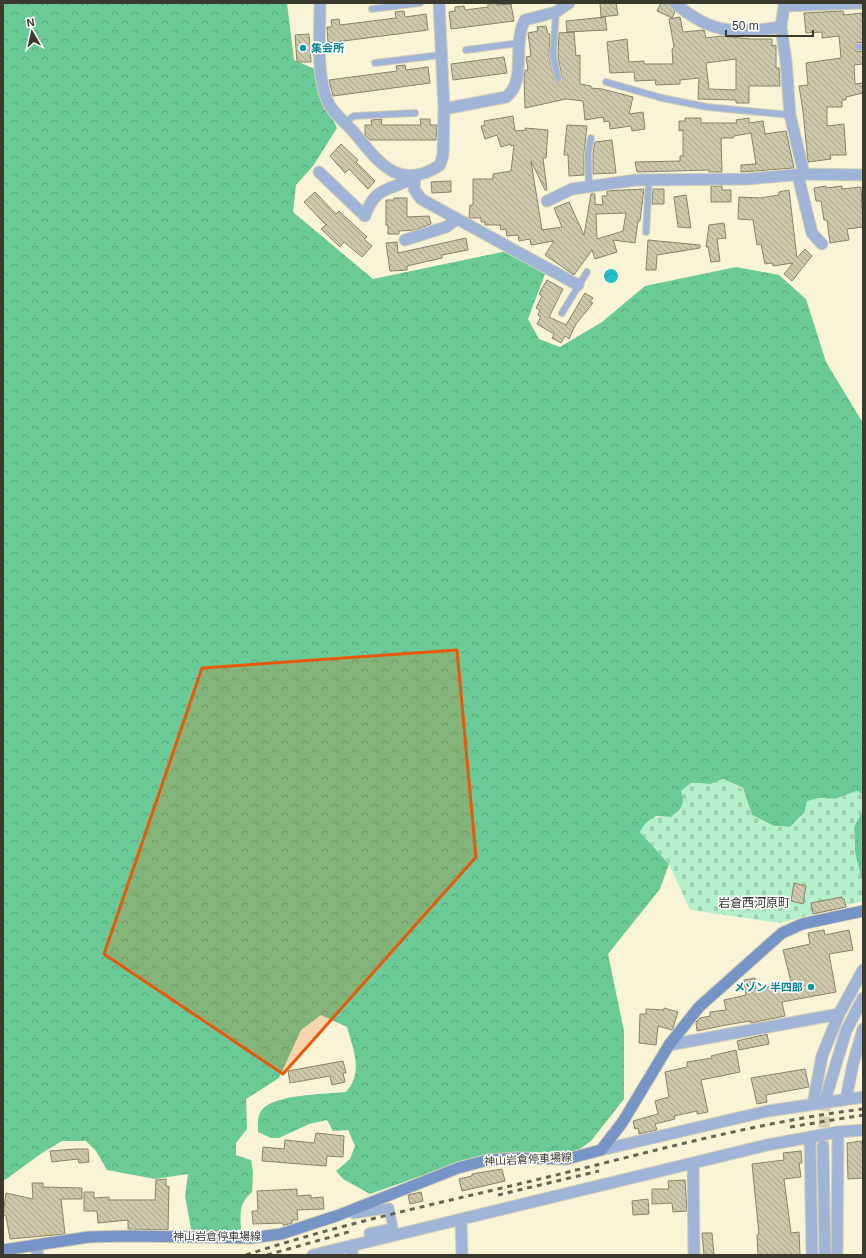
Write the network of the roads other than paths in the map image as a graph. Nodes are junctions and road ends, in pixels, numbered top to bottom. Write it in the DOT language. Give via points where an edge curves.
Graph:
graph roads {
  1 [pos="320,3"];
  2 [pos="420,3"];
  3 [pos="438,3"];
  4 [pos="569,3"];
  5 [pos="675,3"];
  6 [pos="863,3"];
  7 [pos="372,10"];
  8 [pos="556,12"];
  9 [pos="780,27"];
  10 [pos="519,43"];
  11 [pos="466,50"];
  12 [pos="441,55"];
  13 [pos="376,63"];
  14 [pos="558,78"];
  15 [pos="606,82"];
  16 [pos="444,109"];
  17 [pos="415,112"];
  18 [pos="790,115"];
  19 [pos="345,122"];
  20 [pos="591,138"];
  21 [pos="319,172"];
  22 [pos="801,175"];
  23 [pos="863,175"];
  24 [pos="414,177"];
  25 [pos="649,180"];
  26 [pos="589,186"];
  27 [pos="547,201"];
  28 [pos="456,220"];
  29 [pos="646,232"];
  30 [pos="405,240"];
  31 [pos="822,244"];
  32 [pos="587,272"];
  33 [pos="578,285"];
  34 [pos="562,314"];
  35 [pos="863,911"];
  36 [pos="863,970"];
  37 [pos="863,998"];
  38 [pos="839,1014"];
  39 [pos="863,1029"];
  40 [pos="669,1045"];
  41 [pos="826,1097"];
  42 [pos="863,1097"];
  43 [pos="846,1099"];
  44 [pos="813,1104"];
  45 [pos="863,1130"];
  46 [pos="838,1132"];
  47 [pos="810,1137"];
  48 [pos="823,1146"];
  49 [pos="601,1150"];
  50 [pos="693,1163"];
  51 [pos="350,1210"];
  52 [pos="461,1220"];
  53 [pos="370,1240"];
  54 [pos="3,1250"];
  55 [pos="36,1250"];
  56 [pos="352,1250"];
  57 [pos="313,1255"];
  58 [pos="462,1255"];
  59 [pos="694,1255"];
  60 [pos="812,1255"];
  61 [pos="825,1255"];
  62 [pos="837,1255"];
  1 -- 19 [label="street" via="323,87 327,102"];
  2 -- 7 [label="lane"];
  3 -- 12 [label="street"];
  4 -- 8 [label="street"];
  5 -- 9 [label="street" via="700,22 725,29 754,31"];
  6 -- 9 [label="street" via="784,6"];
  8 -- 10 [label="street" via="525,20 520,28"];
  8 -- 14 [label="lane" via="554,56"];
  9 -- 18 [label="street" via="786,61"];
  10 -- 11 [label="lane"];
  10 -- 16 [label="street" via="516,83 512,92 506,97"];
  12 -- 13 [label="lane"];
  12 -- 16 [label="street"];
  15 -- 18 [label="lane" via="662,98 707,107"];
  16 -- 24 [label="street" via="443,155 440,165"];
  17 -- 19 [label="lane" via="354,116"];
  18 -- 22 [label="street"];
  19 -- 24 [label="street" via="381,165 394,172"];
  20 -- 26 [label="lane" via="588,153"];
  21 -- 24 [label="street" via="365,216 369,205 382,190"];
  22 -- 23 [label="street"];
  22 -- 25 [label="street" via="748,179"];
  22 -- 31 [label="street" via="812,233"];
  24 -- 28 [label="street" via="414,189 421,199"];
  25 -- 26 [label="street"];
  25 -- 29 [label="lane"];
  26 -- 27 [label="street" via="572,189"];
  28 -- 30 [label="street" via="446,227"];
  28 -- 33 [label="street"];
  32 -- 33 [label="lane"];
  33 -- 34 [label="lane"];
  35 -- 40 [label="main road" via="802,924 782,933 699,1007"];
  36 -- 38 [label="street"];
  37 -- 41 [label="street" via="846,1031"];
  38 -- 40 [label="street"];
  38 -- 44 [label="street" via="822,1056"];
  39 -- 43 [label="street" via="849,1078"];
  40 -- 49 [label="main road" via="622,1123"];
  42 -- 43 [label="street"];
  43 -- 44 [label="street"];
  44 -- 49 [label="street" via="768,1111"];
  45 -- 46 [label="street"];
  46 -- 47 [label="street"];
  46 -- 62 [label="street"];
  47 -- 50 [label="street"];
  47 -- 60 [label="street"];
  48 -- 61 [label="street"];
  49 -- 51 [label="main road, 神山岩倉停車場線" via="567,1160 488,1160 458,1168"];
  50 -- 52 [label="street"];
  50 -- 59 [label="street"];
  51 -- 53 [label="street" via="354,1214 360,1214 389,1208 393,1228 369,1233"];
  51 -- 55 [label="main road, 神山岩倉停車場線" via="281,1234 251,1238 90,1237"];
  52 -- 53 [label="street"];
  52 -- 58 [label="street"];
  53 -- 56 [label="street"];
  54 -- 55 [label="main road, 神山岩倉停車場線"];
  56 -- 57 [label="street"];
}
